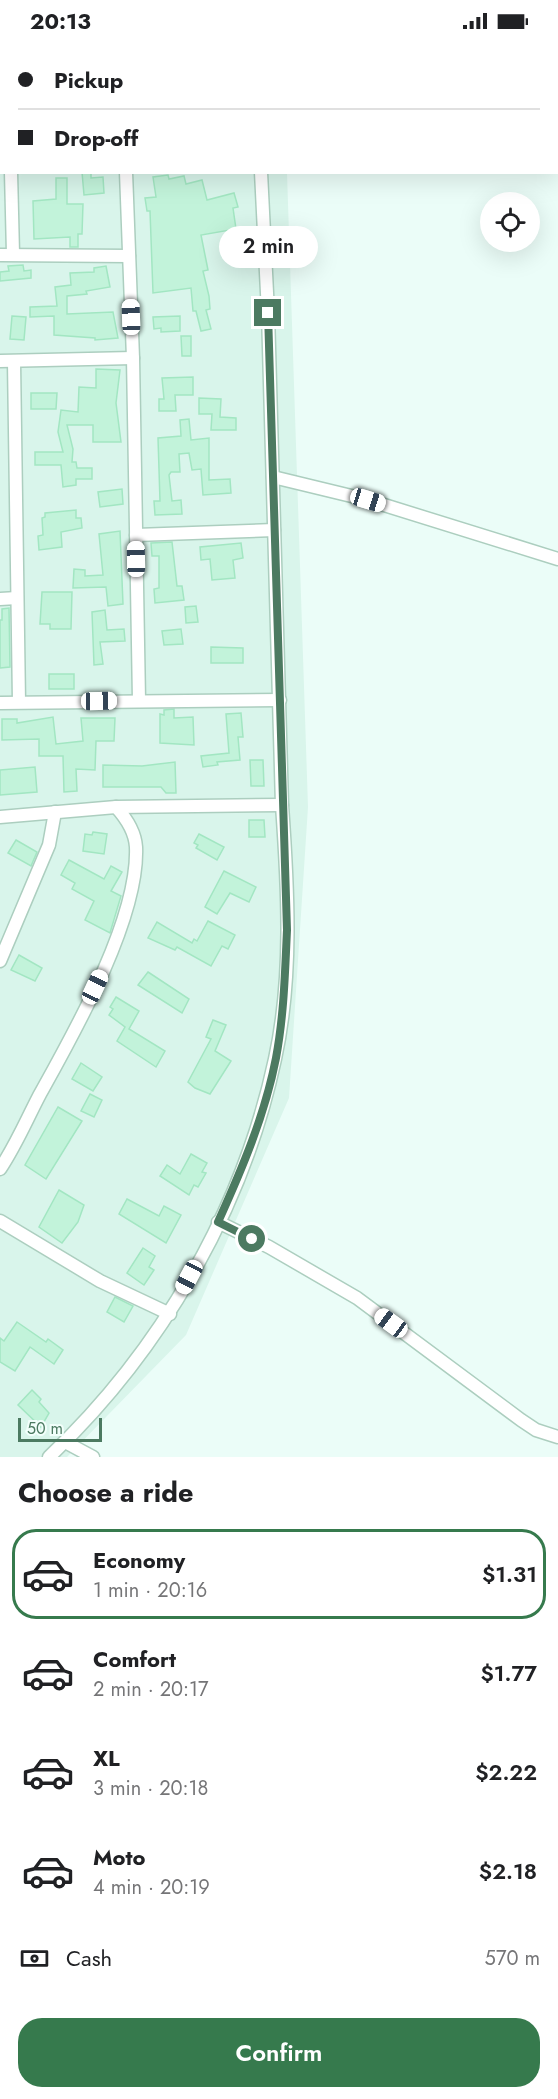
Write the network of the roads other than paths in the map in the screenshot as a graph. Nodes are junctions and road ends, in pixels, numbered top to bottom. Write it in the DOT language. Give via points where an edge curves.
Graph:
graph roads {
  1 [pos="11,174"];
  2 [pos="126,174"];
  3 [pos="261,174"];
  4 [pos="14,254"];
  5 [pos="0,255"];
  6 [pos="129,256"];
  7 [pos="133,358"];
  8 [pos="0,361"];
  9 [pos="14,362"];
  10 [pos="273,477"];
  11 [pos="274,530"];
  12 [pos="136,535"];
  13 [pos="558,559"];
  14 [pos="17,598"];
  15 [pos="0,599"];
  16 [pos="139,700"];
  17 [pos="280,700"];
  18 [pos="19,702"];
  19 [pos="0,703"];
  20 [pos="282,805"];
  21 [pos="116,807"];
  22 [pos="55,812"];
  23 [pos="0,817"];
  24 [pos="0,961"];
  25 [pos="0,1169"];
  26 [pos="0,1221"];
  27 [pos="218,1222"];
  28 [pos="170,1314"];
  29 [pos="558,1437"];
  30 [pos="66,1442"];
  31 [pos="49,1457"];
  32 [pos="93,1457"];
  1 -- 4 [label="street"];
  2 -- 6 [label="street"];
  3 -- 10 [label="street"];
  4 -- 5 [label="street"];
  4 -- 6 [label="street"];
  6 -- 7 [label="street"];
  7 -- 9 [label="street"];
  7 -- 12 [label="street"];
  8 -- 9 [label="street"];
  9 -- 14 [label="street"];
  10 -- 11 [label="street"];
  10 -- 13 [label="street" via="368,500"];
  11 -- 12 [label="street"];
  11 -- 17 [label="street"];
  12 -- 16 [label="street"];
  14 -- 15 [label="street"];
  14 -- 18 [label="street"];
  16 -- 17 [label="street"];
  16 -- 18 [label="street"];
  17 -- 20 [label="street"];
  18 -- 19 [label="street"];
  20 -- 21 [label="street"];
  20 -- 27 [label="street" via="287,930 276,1058 247,1158"];
  21 -- 22 [label="street"];
  21 -- 25 [label="street" via="128,820 136,845 134,884 114,944 72,1036"];
  22 -- 23 [label="street"];
  22 -- 24 [label="street" via="45,856"];
  26 -- 28 [label="street" via="100,1281"];
  27 -- 28 [label="street"];
  27 -- 29 [label="street" via="357,1298 521,1420"];
  28 -- 30 [label="street"];
  30 -- 31 [label="street"];
  30 -- 32 [label="street"];
}
